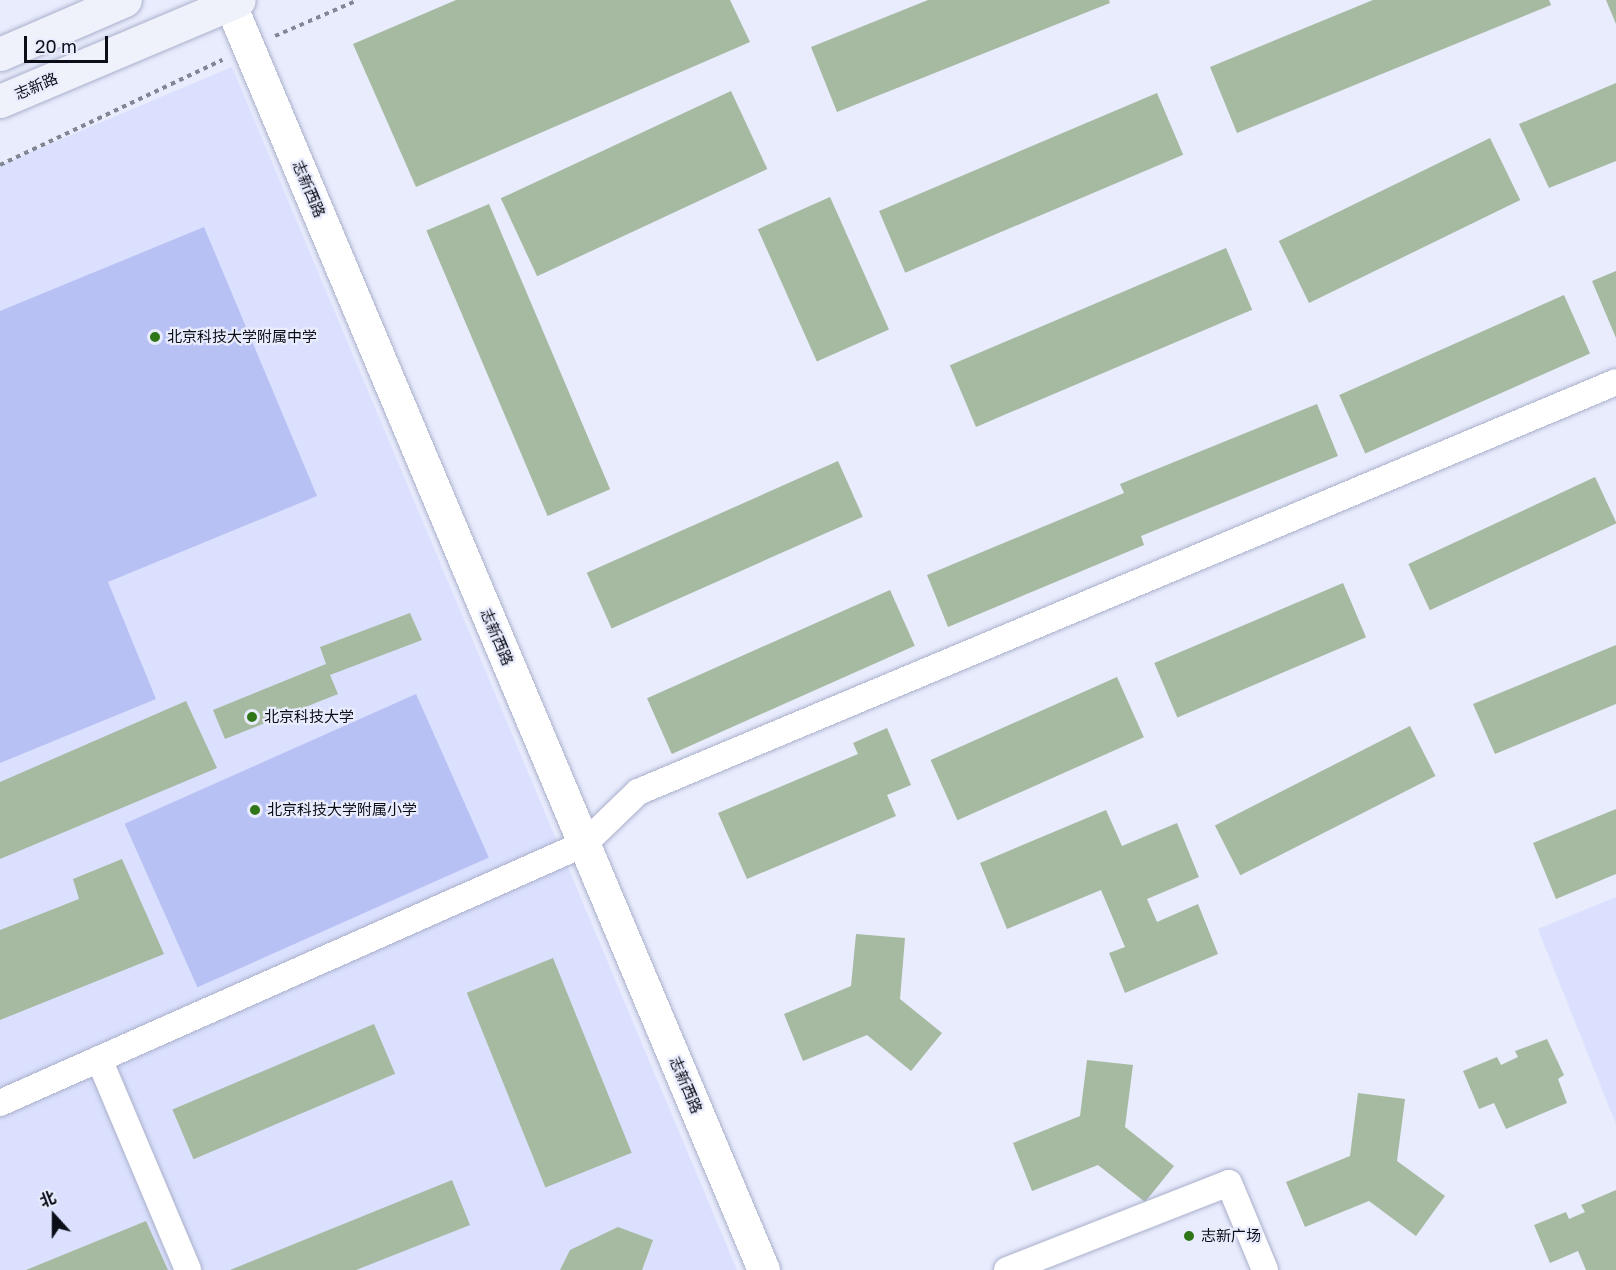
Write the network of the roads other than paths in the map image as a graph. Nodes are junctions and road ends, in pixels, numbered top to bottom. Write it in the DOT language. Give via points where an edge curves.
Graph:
graph roads {
  1 [pos="125,0"];
  2 [pos="233,1"];
  3 [pos="0,54"];
  4 [pos="0,101"];
  5 [pos="1616,382"];
  6 [pos="584,844"];
  7 [pos="99,1059"];
  8 [pos="0,1103"];
  9 [pos="189,1270"];
  10 [pos="764,1270"];
  11 [pos="1007,1270"];
  12 [pos="1265,1270"];
  1 -- 3 [label="main road"];
  2 -- 4 [label="main road, 志新路"];
  2 -- 6 [label="street, 志新西路"];
  5 -- 6 [label="street" via="638,792"];
  6 -- 7 [label="street"];
  6 -- 10 [label="street, 志新西路"];
  7 -- 8 [label="street"];
  7 -- 9 [label="street"];
  11 -- 12 [label="street" via="1229,1183"];
}
